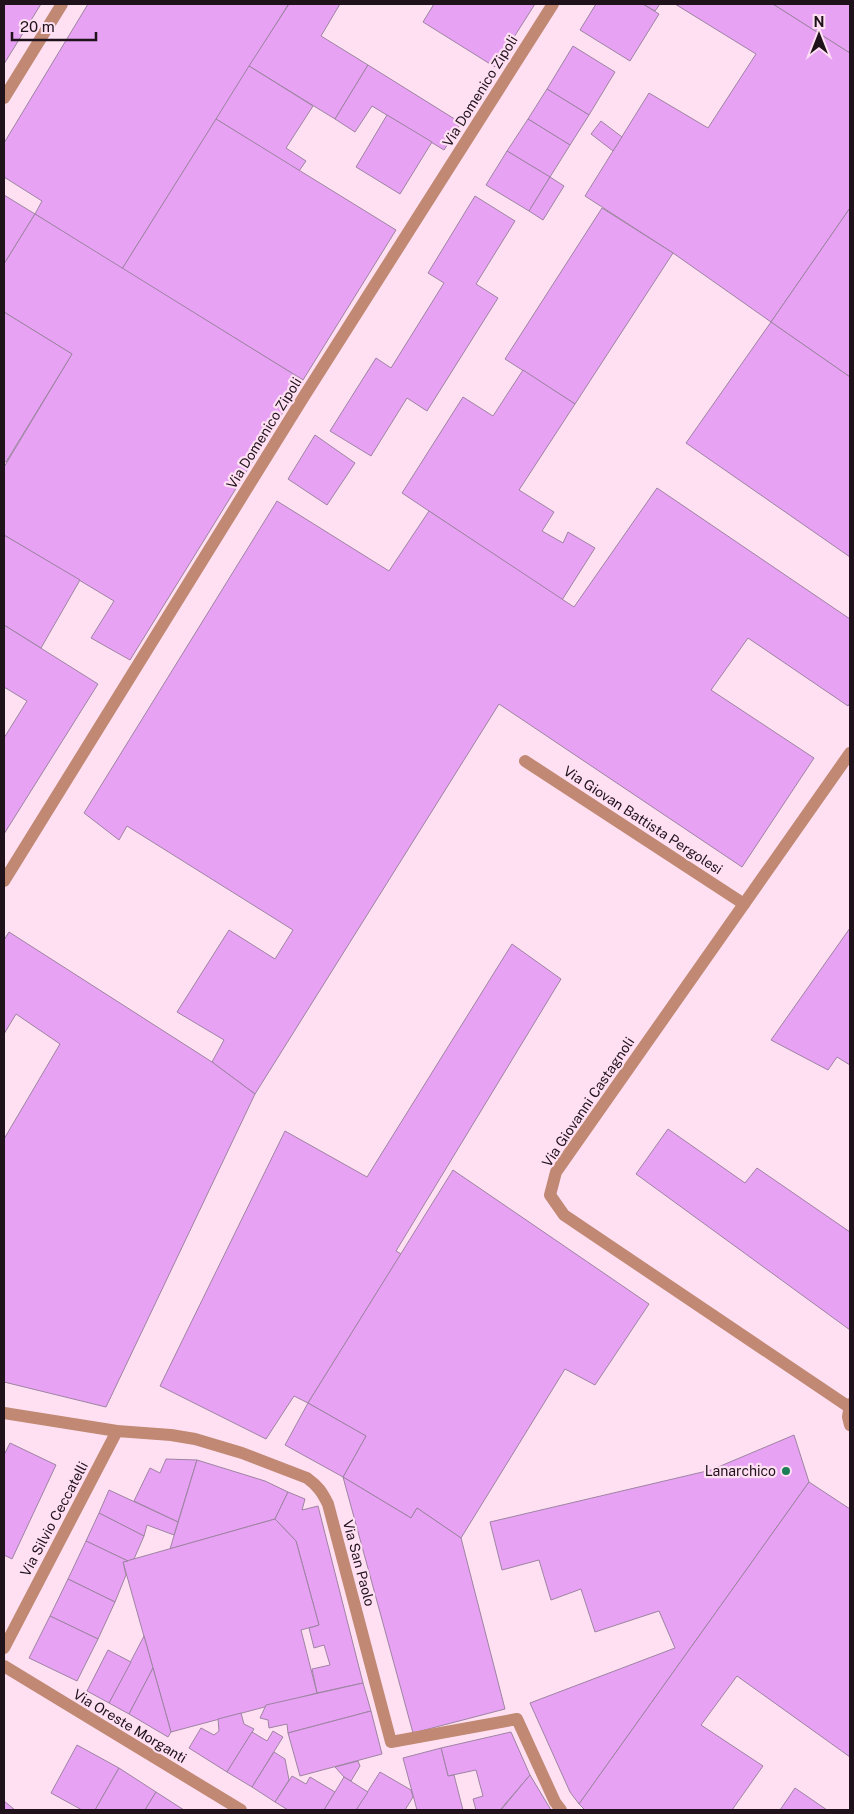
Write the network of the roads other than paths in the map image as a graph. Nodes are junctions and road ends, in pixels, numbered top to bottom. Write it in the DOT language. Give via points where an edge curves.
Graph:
graph roads {
  1 [pos="62,4"];
  2 [pos="553,4"];
  3 [pos="4,98"];
  4 [pos="850,753"];
  5 [pos="525,761"];
  6 [pos="4,881"];
  7 [pos="744,904"];
  8 [pos="850,1405"];
  9 [pos="4,1413"];
  10 [pos="850,1425"];
  11 [pos="118,1431"];
  12 [pos="4,1648"];
  13 [pos="4,1666"];
  14 [pos="241,1810"];
  15 [pos="561,1810"];
  1 -- 3 [label="street"];
  2 -- 6 [label="street, Via Domenico Zipoli" via="303,398"];
  4 -- 7 [label="street, Via Giovanni Castagnoli"];
  5 -- 7 [label="street, Via Giovan Battista Pergolesi"];
  7 -- 8 [label="street, Via Giovanni Castagnoli" via="556,1172 550,1195 564,1215"];
  8 -- 10 [label="street"];
  9 -- 11 [label="street, Via San Paolo"];
  11 -- 12 [label="street, Via Silvio Ceccatelli"];
  11 -- 15 [label="street, Via San Paolo" via="195,1440 242,1453 316,1484 328,1504 391,1742 517,1719"];
  13 -- 14 [label="street, Via Oreste Morganti"];
}
